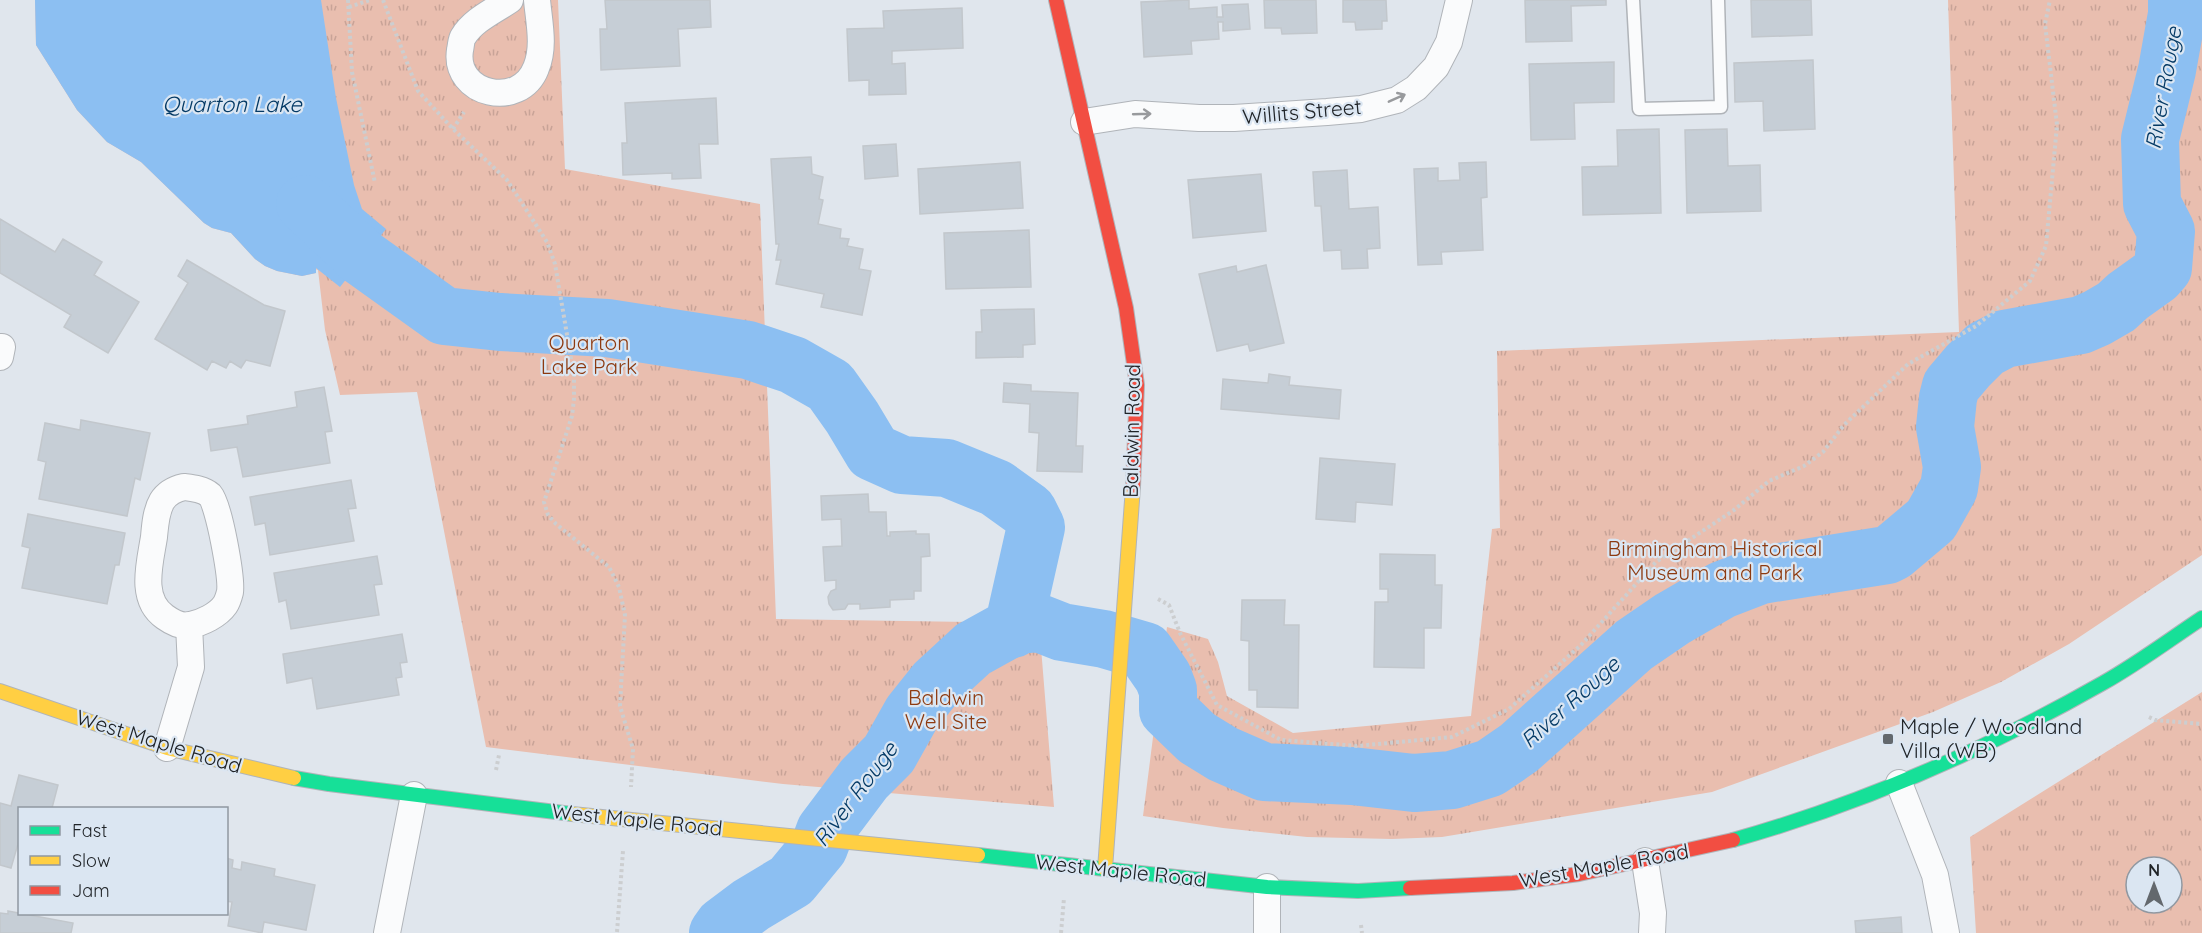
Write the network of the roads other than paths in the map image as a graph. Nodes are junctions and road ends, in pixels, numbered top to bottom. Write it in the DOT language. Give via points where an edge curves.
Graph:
graph roads {
  1 [pos="510,0"];
  2 [pos="537,0"];
  3 [pos="1056,0"];
  4 [pos="1459,0"];
  5 [pos="1633,0"];
  6 [pos="1718,0"];
  7 [pos="1084,122"];
  8 [pos="2202,618"];
  9 [pos="189,625"];
  10 [pos="0,691"];
  11 [pos="167,748"];
  12 [pos="1899,783"];
  13 [pos="414,795"];
  14 [pos="1645,861"];
  15 [pos="1105,869"];
  16 [pos="1267,887"];
  17 [pos="387,933"];
  18 [pos="1267,933"];
  19 [pos="1652,933"];
  20 [pos="1946,933"];
  1 -- 2 [label="street" via="476,22 462,38 459,56 463,75 479,89 494,94 521,88 536,69 540,53"];
  3 -- 7 [label="main road, Baldwin Road"];
  7 -- 4 [label="street, Willits Street, one-way" via="1135,114 1199,118 1292,114 1361,109 1397,100 1436,68 1449,42"];
  5 -- 6 [label="lane" via="1639,109 1721,106"];
  7 -- 15 [label="main road, Baldwin Road" via="1126,308 1137,385"];
  8 -- 12 [label="main road, West Maple Road" via="2105,682 2039,718"];
  9 -- 9 [label="street" via="216,615 226,604 230,585 218,512 210,495 184,487 174,489 162,502 147,577 150,597 159,614 173,623"];
  9 -- 11 [label="street" via="191,667"];
  10 -- 11 [label="main road, West Maple Road"];
  11 -- 13 [label="main road, West Maple Road" via="270,773"];
  12 -- 14 [label="main road, West Maple Road" via="1791,824"];
  12 -- 20 [label="street" via="1935,875"];
  13 -- 15 [label="main road, West Maple Road"];
  13 -- 17 [label="street"];
  14 -- 16 [label="main road, West Maple Road" via="1513,883 1358,891"];
  14 -- 19 [label="street"];
  15 -- 16 [label="main road, West Maple Road"];
  16 -- 18 [label="street"];
}
